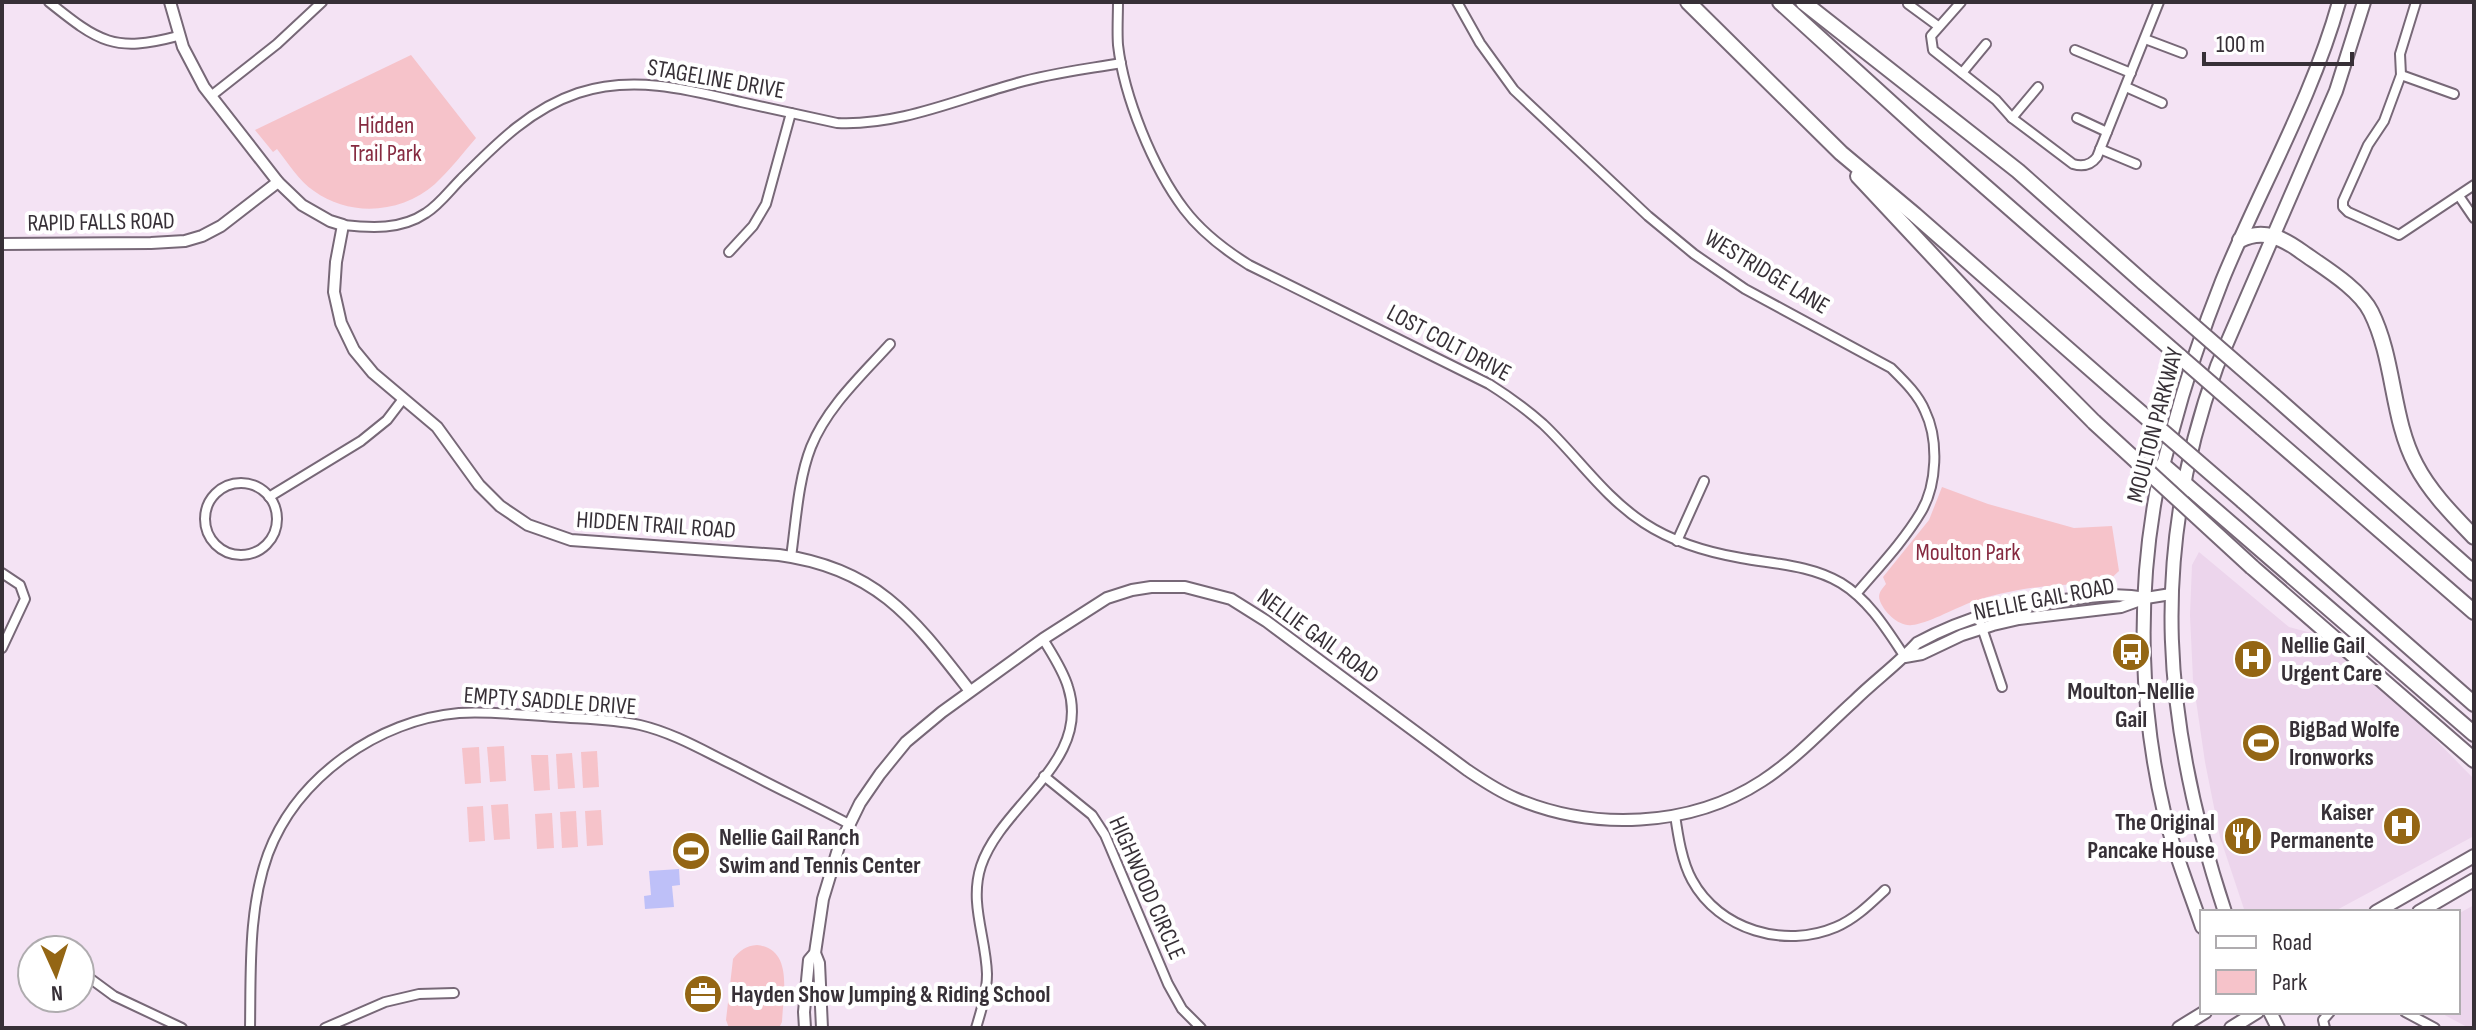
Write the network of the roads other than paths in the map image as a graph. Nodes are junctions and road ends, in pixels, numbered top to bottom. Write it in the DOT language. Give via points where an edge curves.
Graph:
graph roads {
  1 [pos="49,2"];
  2 [pos="170,2"];
  3 [pos="322,2"];
  4 [pos="1118,2"];
  5 [pos="1457,2"];
  6 [pos="1688,2"];
  7 [pos="1780,2"];
  8 [pos="1803,2"];
  9 [pos="1961,2"];
  10 [pos="2159,2"];
  11 [pos="2339,2"];
  12 [pos="2364,2"];
  13 [pos="2416,2"];
  14 [pos="1908,4"];
  15 [pos="1938,26"];
  16 [pos="178,36"];
  17 [pos="2145,39"];
  18 [pos="1986,44"];
  19 [pos="2075,50"];
  20 [pos="2182,53"];
  21 [pos="1121,63"];
  22 [pos="1962,73"];
  23 [pos="2131,73"];
  24 [pos="2401,75"];
  25 [pos="2038,87"];
  26 [pos="2126,87"];
  27 [pos="2454,94"];
  28 [pos="211,96"];
  29 [pos="2162,103"];
  30 [pos="791,113"];
  31 [pos="2012,118"];
  32 [pos="2077,118"];
  33 [pos="2107,132"];
  34 [pos="2100,149"];
  35 [pos="1841,153"];
  36 [pos="2136,164"];
  37 [pos="278,182"];
  38 [pos="2474,185"];
  39 [pos="2459,196"];
  40 [pos="2474,218"];
  41 [pos="343,225"];
  42 [pos="2273,236"];
  43 [pos="2240,240"];
  44 [pos="2,244"];
  45 [pos="729,252"];
  46 [pos="890,344"];
  47 [pos="403,399"];
  48 [pos="2163,465"];
  49 [pos="1704,481"];
  50 [pos="2184,482"];
  51 [pos="269,497"];
  52 [pos="2474,537"];
  53 [pos="1677,541"];
  54 [pos="791,557"];
  55 [pos="2,573"];
  56 [pos="2474,573"];
  57 [pos="1856,594"];
  58 [pos="2171,594"];
  59 [pos="2146,598"];
  60 [pos="2474,612"];
  61 [pos="1978,616"];
  62 [pos="1983,628"];
  63 [pos="1043,639"];
  64 [pos="2,648"];
  65 [pos="1905,657"];
  66 [pos="2002,687"];
  67 [pos="970,691"];
  68 [pos="2474,704"];
  69 [pos="2474,734"];
  70 [pos="2474,760"];
  71 [pos="1044,776"];
  72 [pos="1675,815"];
  73 [pos="849,824"];
  74 [pos="2474,856"];
  75 [pos="2474,880"];
  76 [pos="1885,890"];
  77 [pos="2224,910"];
  78 [pos="2380,910"];
  79 [pos="2422,910"];
  80 [pos="2200,921"];
  81 [pos="815,953"];
  82 [pos="96,983"];
  83 [pos="454,993"];
  84 [pos="2202,1014"];
  85 [pos="2409,1014"];
  86 [pos="2245,1020"];
  87 [pos="182,1028"];
  88 [pos="250,1028"];
  89 [pos="325,1028"];
  90 [pos="805,1028"];
  91 [pos="822,1028"];
  92 [pos="976,1028"];
  93 [pos="1201,1028"];
  94 [pos="2179,1028"];
  95 [pos="2231,1028"];
  96 [pos="2435,1028"];
  1 -- 16 [label="street" via="82,29 112,43 144,44"];
  2 -- 16 [label="street"];
  3 -- 28 [label="street"];
  4 -- 21 [label="street, LOST COLT DRIVE"];
  5 -- 57 [label="street, WESTRIDGE LANE" via="1514,90 1660,225 1745,289 1891,368 1926,411 1934,459 1922,510"];
  6 -- 35 [label="highway"];
  7 -- 60 [label="highway, bridge"];
  8 -- 56 [label="highway, bridge" via="2018,171"];
  9 -- 15 [label="street"];
  10 -- 17 [label="street"];
  11 -- 43 [label="main road, MOULTON PARKWAY" via="2306,92"];
  12 -- 42 [label="main road, MOULTON PARKWAY" via="2336,91"];
  13 -- 24 [label="street" via="2400,54"];
  14 -- 15 [label="street"];
  15 -- 22 [label="street" via="1931,36 1933,50"];
  16 -- 28 [label="street"];
  17 -- 20 [label="street"];
  17 -- 23 [label="street"];
  18 -- 22 [label="street"];
  19 -- 23 [label="street"];
  21 -- 30 [label="street, STAGELINE DRIVE" via="1022,81 891,121 837,123"];
  21 -- 53 [label="street, LOST COLT DRIVE" via="1138,122 1169,187 1224,249 1489,384 1543,425 1623,508"];
  22 -- 31 [label="street"];
  23 -- 26 [label="street"];
  24 -- 27 [label="street"];
  24 -- 39 [label="street" via="2343,207 2399,235"];
  25 -- 31 [label="street"];
  26 -- 29 [label="street"];
  26 -- 33 [label="street"];
  28 -- 37 [label="street"];
  30 -- 41 [label="street, STAGELINE DRIVE" via="659,85 618,85 578,93 524,120 426,214 381,228"];
  30 -- 45 [label="street" via="766,204"];
  31 -- 34 [label="street" via="2073,164 2093,162"];
  32 -- 33 [label="street"];
  33 -- 34 [label="street"];
  34 -- 36 [label="street"];
  35 -- 68 [label="highway, bridge"];
  35 -- 70 [label="highway, bridge" via="1864,184 2094,422"];
  37 -- 41 [label="street" via="302,205"];
  37 -- 44 [label="street, RAPID FALLS ROAD" via="221,226 185,241"];
  38 -- 39 [label="street"];
  39 -- 40 [label="street"];
  41 -- 47 [label="street, HIDDEN TRAIL ROAD" via="334,275 341,323 362,362"];
  42 -- 43 [label="highway" via="2256,233"];
  42 -- 50 [label="main road, MOULTON PARKWAY" via="2212,379"];
  42 -- 52 [label="highway" via="2344,282 2371,310 2416,465"];
  43 -- 48 [label="main road, MOULTON PARKWAY" via="2207,320"];
  46 -- 54 [label="street" via="821,426 805,465"];
  47 -- 51 [label="street" via="361,441"];
  47 -- 54 [label="street, HIDDEN TRAIL ROAD" via="437,427 488,495 541,531 590,543"];
  48 -- 50 [label="highway"];
  48 -- 59 [label="main road, MOULTON PARKWAY"];
  49 -- 53 [label="street"];
  50 -- 58 [label="main road, MOULTON PARKWAY"];
  50 -- 69 [label="highway"];
  51 -- 51 [label="street" via="245,483 219,490 205,514 212,541 236,554 263,547 276,523"];
  53 -- 57 [label="street, LOST COLT DRIVE" via="1717,554 1820,572"];
  54 -- 67 [label="street, HIDDEN TRAIL ROAD" via="841,571 896,605"];
  55 -- 64 [label="street" via="24,591 22,608"];
  57 -- 65 [label="street, LOST COLT DRIVE"];
  58 -- 59 [label="street, NELLIE GAIL ROAD"];
  58 -- 77 [label="main road, MOULTON PARKWAY" via="2180,733"];
  59 -- 61 [label="street, NELLIE GAIL ROAD" via="2122,594 2039,602"];
  59 -- 62 [label="street, NELLIE GAIL ROAD" via="2121,607"];
  59 -- 80 [label="main road, MOULTON PARKWAY" via="2143,643 2150,736 2173,844"];
  61 -- 62 [label="street"];
  61 -- 65 [label="street, NELLIE GAIL ROAD" via="1917,643"];
  62 -- 65 [label="street, NELLIE GAIL ROAD"];
  62 -- 66 [label="street"];
  63 -- 67 [label="street, NELLIE GAIL ROAD"];
  63 -- 71 [label="street" via="1070,691 1071,708 1065,746"];
  63 -- 72 [label="street, NELLIE GAIL ROAD" via="1093,605 1132,590 1170,586 1217,594 1266,621 1467,770 1514,798 1588,818"];
  65 -- 72 [label="street, NELLIE GAIL ROAD" via="1779,769 1738,795"];
  67 -- 73 [label="street, NELLIE GAIL ROAD" via="906,742"];
  71 -- 92 [label="street" via="1004,825 981,866 976,908 987,976"];
  71 -- 93 [label="street, HIGHWOOD CIRCLE" via="1092,815 1105,835 1168,984"];
  72 -- 76 [label="street" via="1691,879 1713,907 1750,930 1795,937 1817,934 1849,920"];
  73 -- 81 [label="street, NELLIE GAIL ROAD" via="831,869"];
  73 -- 88 [label="street, EMPTY SADDLE DRIVE" via="677,738 640,725 459,713 396,728 359,747 311,786 269,851 255,906"];
  74 -- 78 [label="main road"];
  75 -- 79 [label="main road"];
  81 -- 90 [label="street, NELLIE GAIL ROAD" via="809,960"];
  81 -- 91 [label="street, NELLIE GAIL ROAD"];
  82 -- 87 [label="street"];
  83 -- 89 [label="street" via="385,1002"];
  84 -- 94 [label="main road"];
  85 -- 96 [label="street"];
  86 -- 95 [label="main road"];
}
